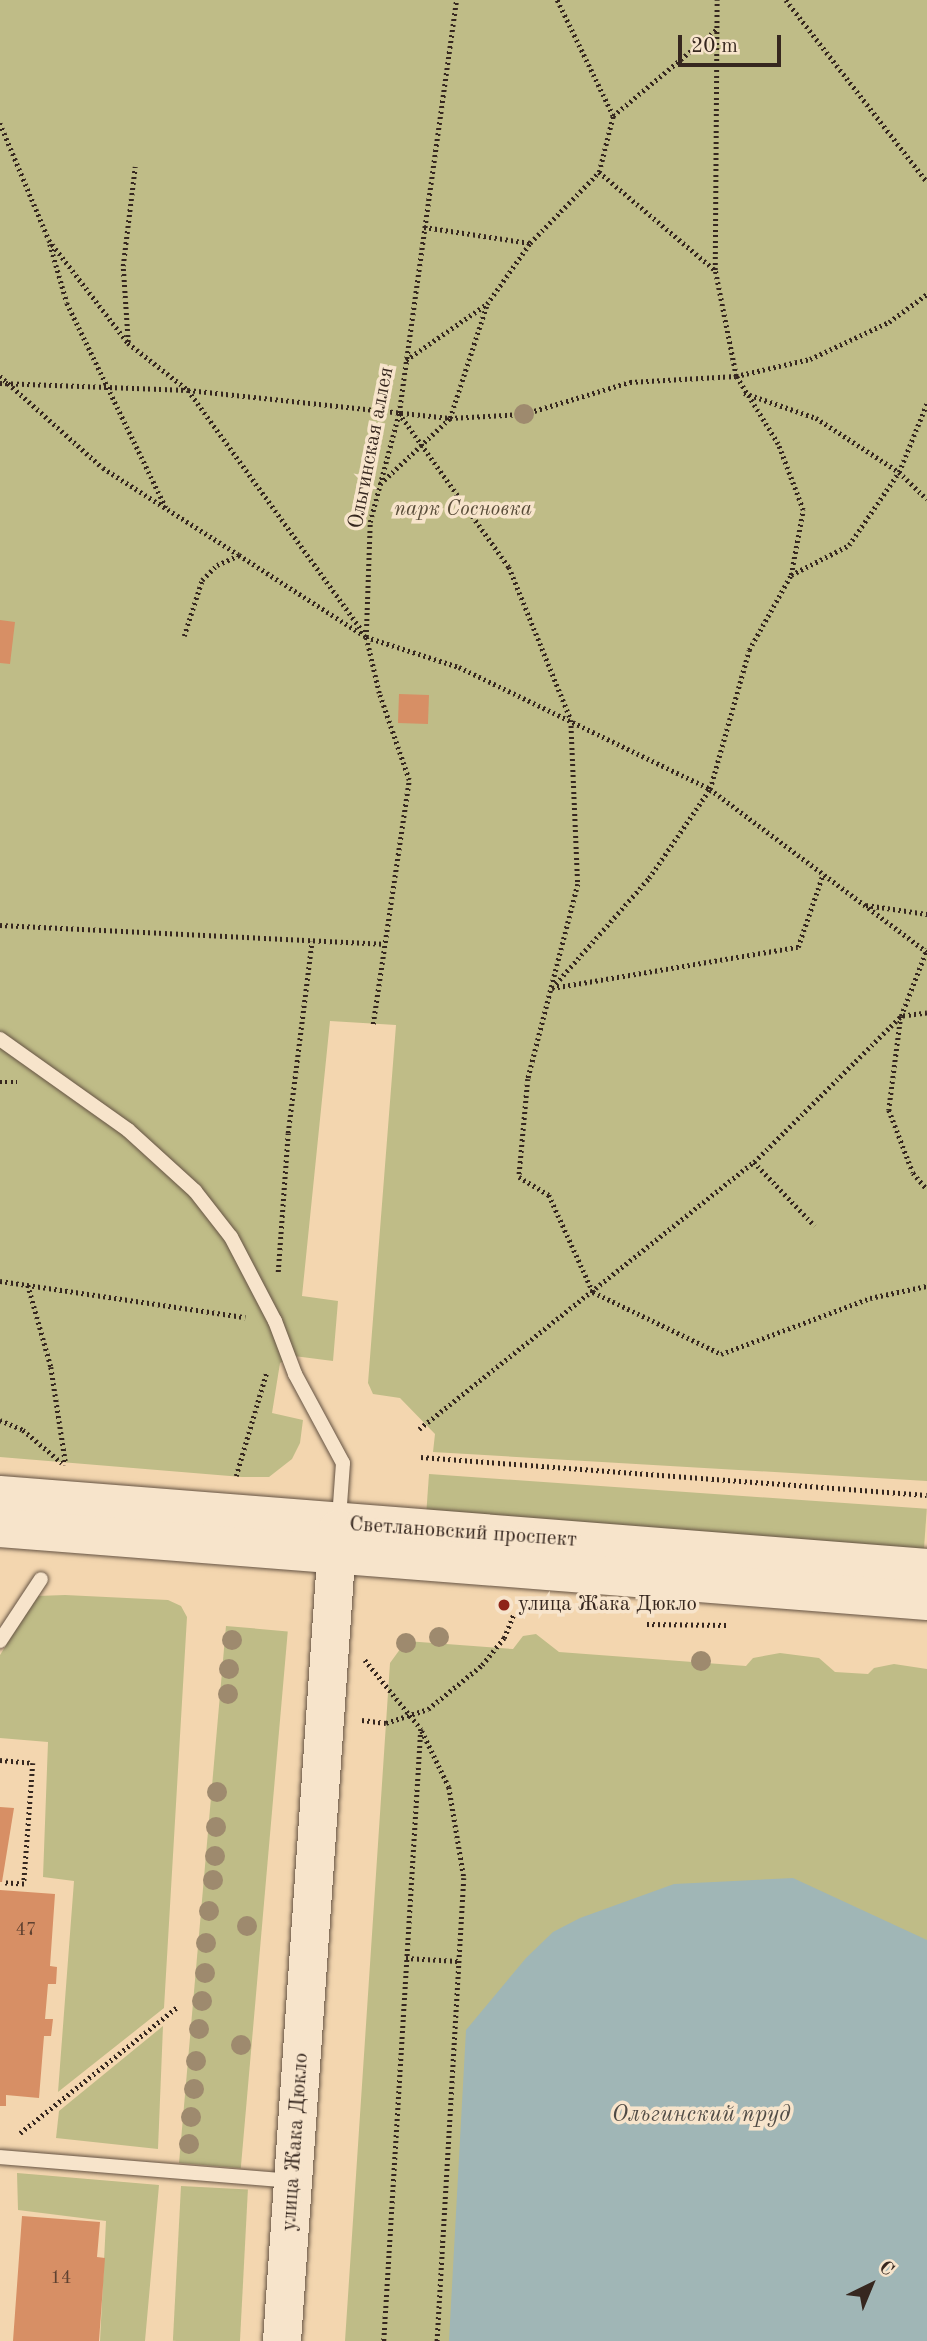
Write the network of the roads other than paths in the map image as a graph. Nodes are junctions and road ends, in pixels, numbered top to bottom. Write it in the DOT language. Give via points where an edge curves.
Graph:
graph roads {
  1 [pos="0,1039"];
  2 [pos="0,1495"];
  3 [pos="0,1528"];
  4 [pos="337,1539"];
  5 [pos="927,1568"];
  6 [pos="41,1579"];
  7 [pos="927,1601"];
  8 [pos="0,1641"];
  9 [pos="0,2157"];
  10 [pos="293,2182"];
  11 [pos="282,2341"];
  1 -- 4 [label="lane" via="128,1130 195,1191 232,1237 275,1321 295,1374 343,1462"];
  2 -- 4 [label="main road, Светлановский проспект"];
  3 -- 4 [label="main road, Светлановский проспект"];
  4 -- 5 [label="main road, Светлановский проспект"];
  4 -- 7 [label="main road, Светлановский проспект"];
  4 -- 10 [label="main road, улица Жака Дюкло"];
  6 -- 8 [label="lane"];
  9 -- 10 [label="lane"];
  10 -- 11 [label="main road, улица Жака Дюкло"];
}
